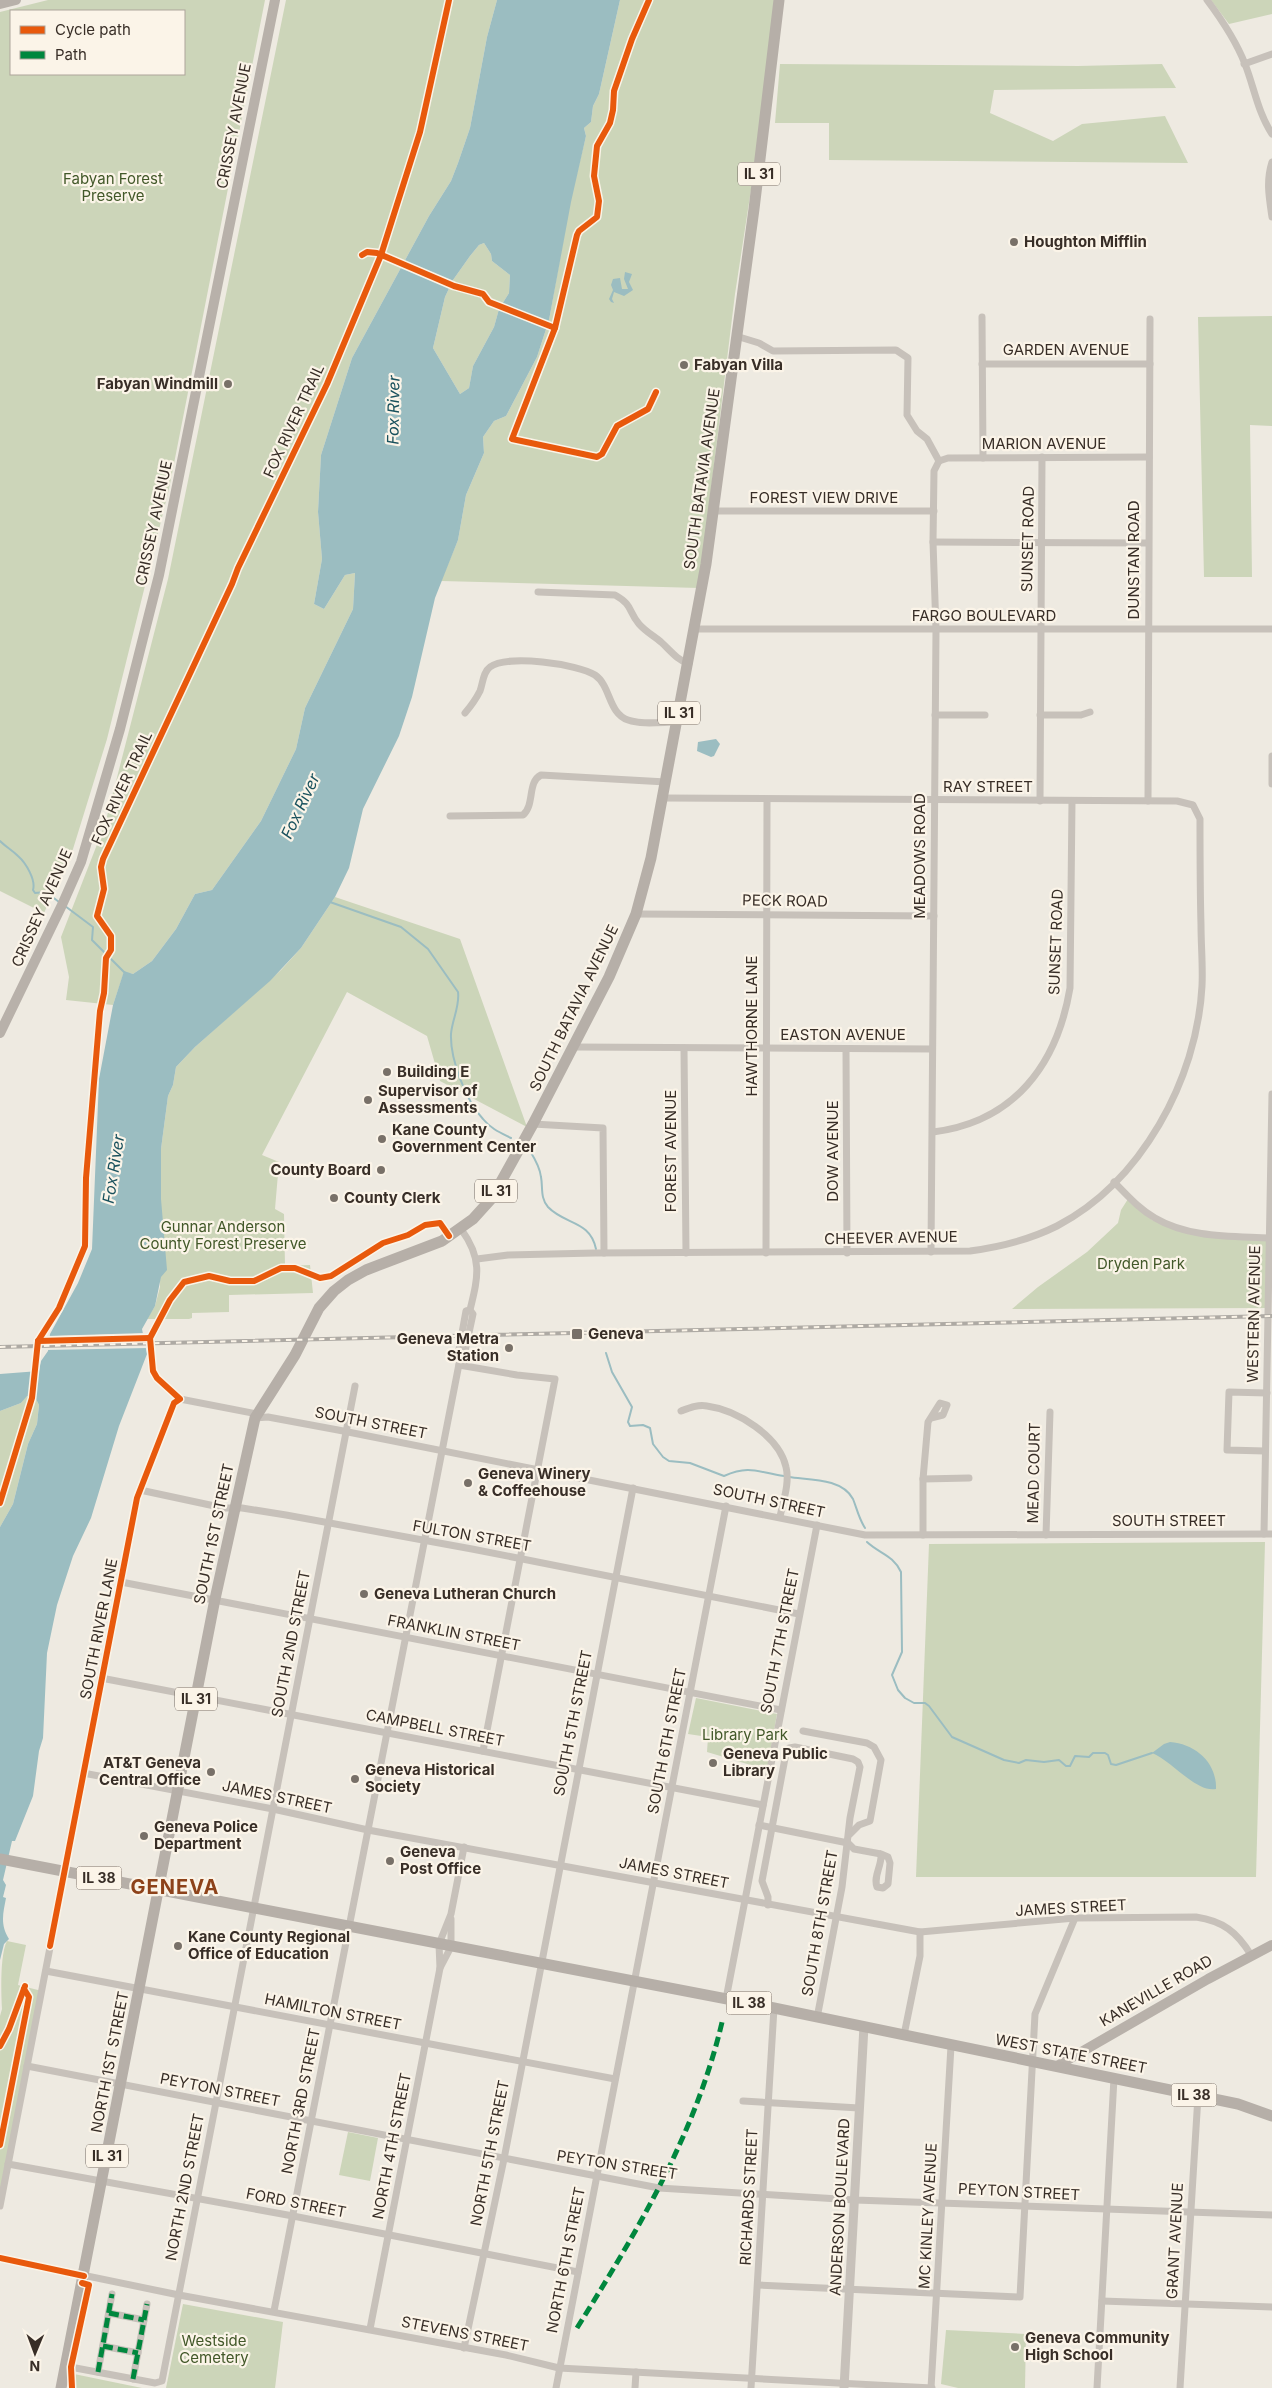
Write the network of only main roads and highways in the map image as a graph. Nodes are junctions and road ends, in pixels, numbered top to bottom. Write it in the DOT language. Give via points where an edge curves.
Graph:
graph roads {
  1 [pos="16,0"];
  2 [pos="275,0"];
  3 [pos="779,0"];
  4 [pos="0,4"];
  5 [pos="0,1033"];
  6 [pos="412,1254"];
  7 [pos="0,1859"];
  8 [pos="159,1889"];
  9 [pos="1272,1945"];
  10 [pos="1057,2066"];
  11 [pos="1272,2116"];
  12 [pos="61,2388"];
  1 -- 4 [label="main road"];
  2 -- 5 [label="main road, CRISSEY AVENUE" via="159,574 120,729 81,862"];
  3 -- 6 [label="main road, SOUTH BATAVIA AVENUE / IL 31" via="754,209 695,628 651,858 636,914 612,971 573,1048 492,1198 461,1229"];
  6 -- 8 [label="main road, SOUTH 1ST STREET / IL 31" via="357,1275 329,1297 319,1308 260,1415 234,1509"];
  7 -- 8 [label="main road, IL 38"];
  8 -- 10 [label="main road, WEST STATE STREET / IL 38"];
  8 -- 12 [label="main road, NORTH 1ST STREET / IL 31"];
  9 -- 10 [label="main road, KANEVILLE ROAD"];
  10 -- 11 [label="main road, WEST STATE STREET / IL 38" via="1238,2104"];
}
